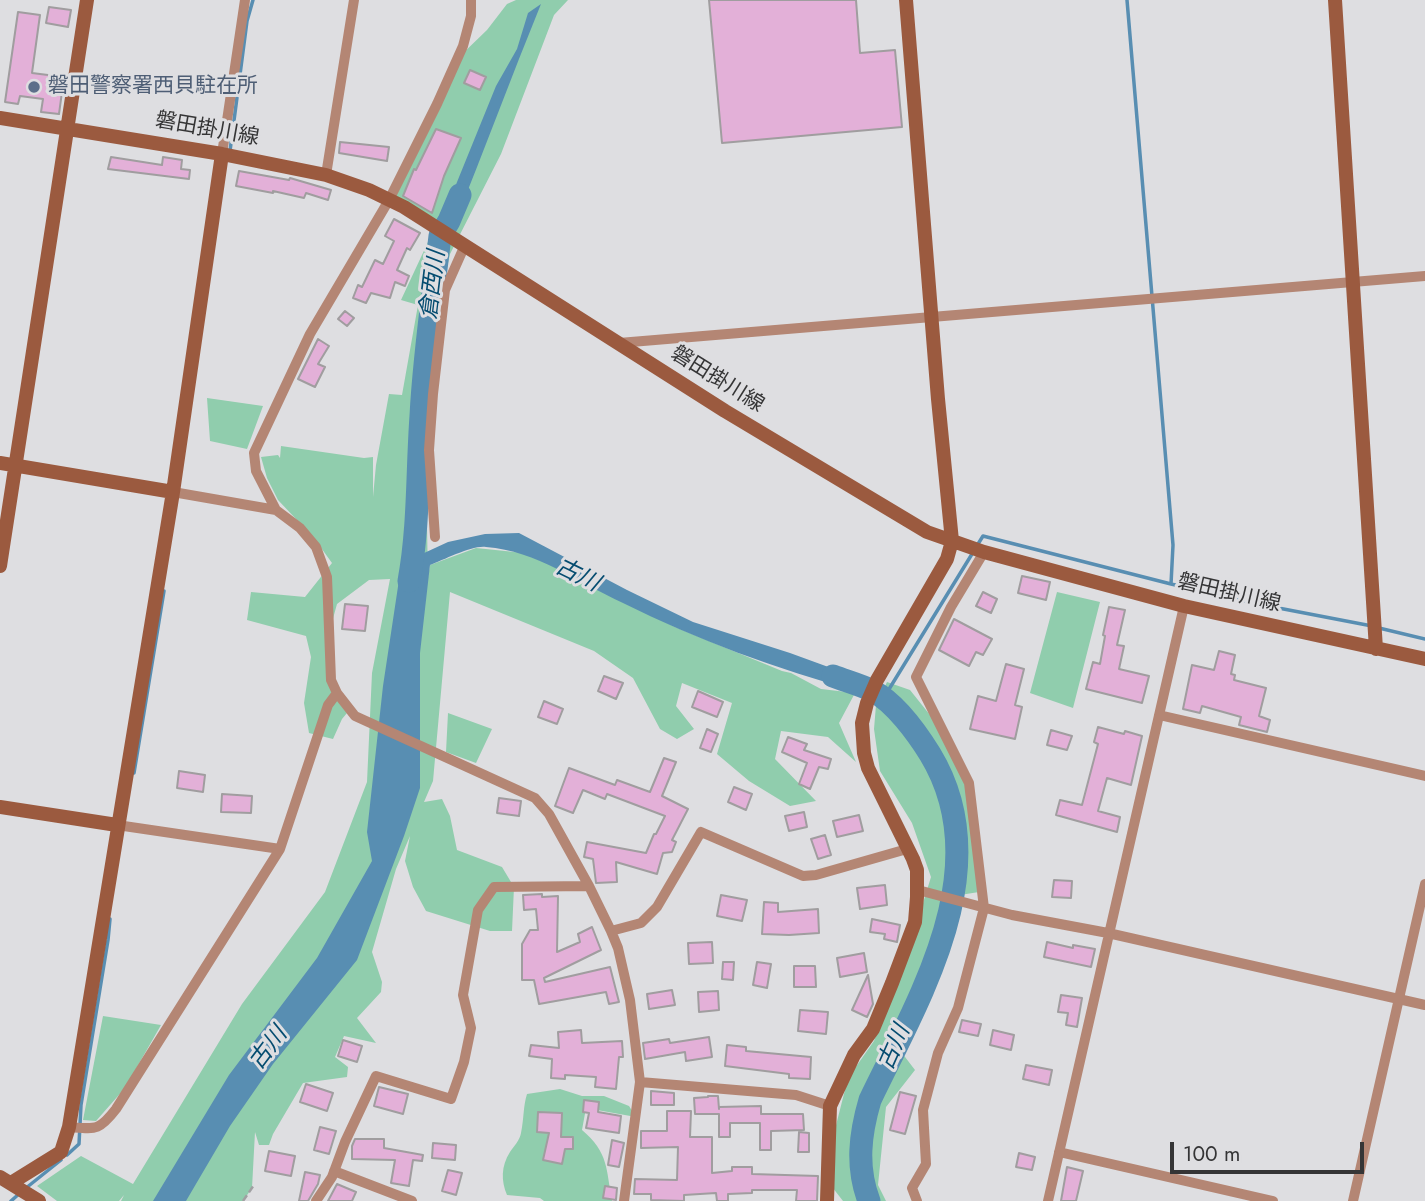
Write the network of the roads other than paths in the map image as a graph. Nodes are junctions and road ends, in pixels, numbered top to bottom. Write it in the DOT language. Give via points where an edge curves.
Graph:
graph roads {
  1 [pos="87,0"];
  2 [pos="245,0"];
  3 [pos="354,0"];
  4 [pos="471,0"];
  5 [pos="906,0"];
  6 [pos="1335,0"];
  7 [pos="0,118"];
  8 [pos="68,128"];
  9 [pos="222,154"];
  10 [pos="326,175"];
  11 [pos="390,200"];
  12 [pos="465,245"];
  13 [pos="1425,276"];
  14 [pos="1353,282"];
  15 [pos="932,317"];
  16 [pos="619,343"];
  17 [pos="0,463"];
  18 [pos="16,466"];
  19 [pos="173,492"];
  20 [pos="276,510"];
  21 [pos="435,537"];
  22 [pos="952,541"];
  23 [pos="984,552"];
  24 [pos="0,566"];
  25 [pos="1184,606"];
  26 [pos="1376,649"];
  27 [pos="1425,659"];
  28 [pos="337,693"];
  29 [pos="1159,715"];
  30 [pos="1425,776"];
  31 [pos="0,807"];
  32 [pos="117,825"];
  33 [pos="280,849"];
  34 [pos="907,849"];
  35 [pos="1425,884"];
  36 [pos="589,886"];
  37 [pos="921,890"];
  38 [pos="985,908"];
  39 [pos="611,931"];
  40 [pos="1108,933"];
  41 [pos="1399,999"];
  42 [pos="1425,1005"];
  43 [pos="640,1082"];
  44 [pos="830,1106"];
  45 [pos="69,1127"];
  46 [pos="1059,1152"];
  47 [pos="334,1171"];
  48 [pos="9,1183"];
  49 [pos="36,1199"];
  50 [pos="316,1201"];
  51 [pos="412,1201"];
  52 [pos="624,1201"];
  53 [pos="827,1201"];
  54 [pos="917,1201"];
  55 [pos="1048,1201"];
  56 [pos="1273,1201"];
  57 [pos="1353,1201"];
  1 -- 8 [label="street"];
  2 -- 9 [label="street"];
  3 -- 10 [label="street"];
  4 -- 11 [label="street" via="463,46"];
  5 -- 15 [label="street"];
  6 -- 14 [label="street"];
  7 -- 8 [label="street, 磐田掛川線"];
  8 -- 9 [label="street, 磐田掛川線"];
  8 -- 18 [label="street"];
  9 -- 10 [label="street, 磐田掛川線"];
  9 -- 19 [label="street"];
  10 -- 11 [label="street, 磐田掛川線"];
  11 -- 12 [label="street, 磐田掛川線"];
  11 -- 20 [label="street" via="310,334 254,453 256,471"];
  12 -- 16 [label="street, 磐田掛川線"];
  12 -- 21 [label="street" via="445,290 433,394 429,450"];
  13 -- 14 [label="street"];
  14 -- 15 [label="street"];
  14 -- 26 [label="street"];
  15 -- 16 [label="street"];
  15 -- 22 [label="street"];
  16 -- 22 [label="street, 磐田掛川線" via="836,479 927,532"];
  17 -- 18 [label="street"];
  18 -- 19 [label="street"];
  18 -- 24 [label="street"];
  19 -- 20 [label="street"];
  19 -- 32 [label="street"];
  20 -- 28 [label="street" via="316,547 327,577 331,680"];
  22 -- 23 [label="street, 磐田掛川線"];
  22 -- 34 [label="street" via="947,559 877,680 862,723 866,761"];
  23 -- 25 [label="street, 磐田掛川線"];
  23 -- 38 [label="street" via="916,677 969,783"];
  25 -- 26 [label="street, 磐田掛川線"];
  25 -- 29 [label="street"];
  26 -- 27 [label="street, 磐田掛川線"];
  28 -- 33 [label="street" via="328,705"];
  28 -- 36 [label="street" via="355,716 373,726 535,798 549,814"];
  29 -- 30 [label="street"];
  29 -- 40 [label="street"];
  31 -- 32 [label="street"];
  32 -- 33 [label="street"];
  32 -- 45 [label="street"];
  33 -- 45 [label="street" via="116,1110 95,1129"];
  34 -- 37 [label="street"];
  34 -- 39 [label="street" via="803,876 701,832 657,907 641,923"];
  35 -- 41 [label="street"];
  36 -- 39 [label="street"];
  36 -- 47 [label="street" via="494,887 478,911 463,995 471,1028 451,1099 376,1076"];
  37 -- 38 [label="street"];
  37 -- 44 [label="street" via="915,922 873,1029 854,1055"];
  38 -- 40 [label="street"];
  38 -- 54 [label="street" via="923,1111 926,1164 912,1188"];
  39 -- 43 [label="street" via="630,1000"];
  40 -- 41 [label="street"];
  40 -- 46 [label="street"];
  41 -- 42 [label="street"];
  41 -- 57 [label="street"];
  43 -- 44 [label="street" via="796,1095"];
  43 -- 52 [label="street"];
  44 -- 53 [label="street"];
  45 -- 48 [label="street" via="61,1152"];
  46 -- 55 [label="street"];
  46 -- 56 [label="street"];
  47 -- 50 [label="street"];
  47 -- 51 [label="street"];
  48 -- 49 [label="street"];
}
